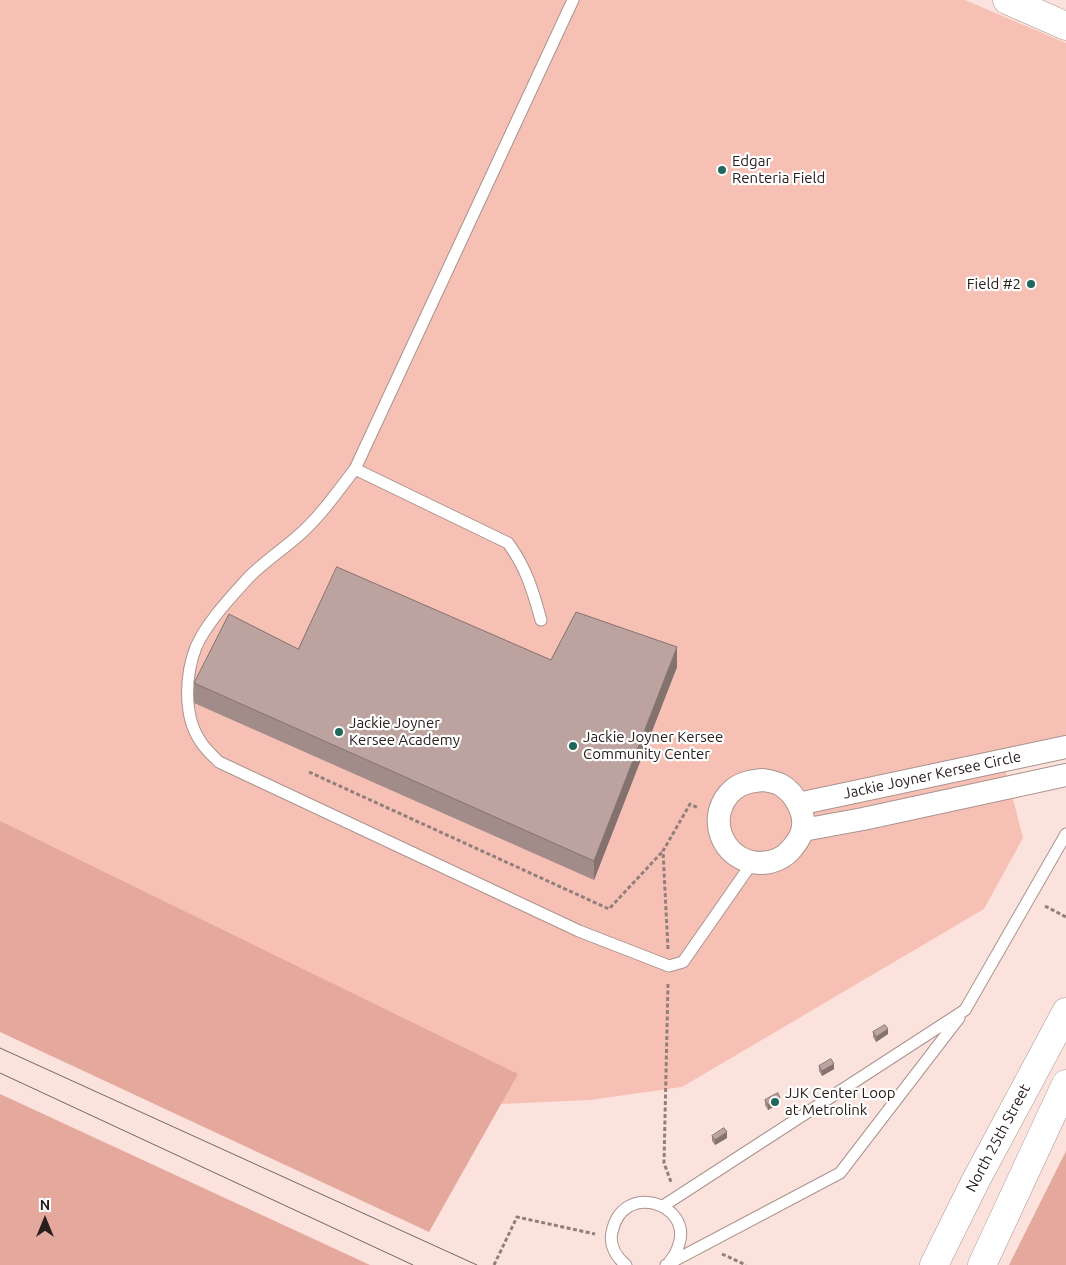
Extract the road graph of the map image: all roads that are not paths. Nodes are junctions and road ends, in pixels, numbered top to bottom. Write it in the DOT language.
graph roads {
  1 [pos="573,0"];
  2 [pos="1007,0"];
  3 [pos="1066,26"];
  4 [pos="355,469"];
  5 [pos="540,620"];
  6 [pos="1066,747"];
  7 [pos="1066,775"];
  8 [pos="798,804"];
  9 [pos="803,830"];
  10 [pos="1066,834"];
  11 [pos="752,863"];
  12 [pos="965,1010"];
  13 [pos="1066,1012"];
  14 [pos="1066,1084"];
  15 [pos="663,1206"];
  16 [pos="626,1265"];
  17 [pos="666,1265"];
  18 [pos="934,1265"];
  19 [pos="982,1265"];
  1 -- 4 [label="lane"];
  2 -- 3 [label="main road"];
  4 -- 5 [label="lane"];
  4 -- 11 [label="lane"];
  6 -- 8 [label="street, Jackie Joyner Kersee Circle"];
  7 -- 9 [label="street, Jackie Joyner Kersee Circle"];
  8 -- 9 [label="street"];
  8 -- 11 [label="street"];
  9 -- 11 [label="street"];
  10 -- 12 [label="lane"];
  12 -- 15 [label="lane"];
  12 -- 17 [label="lane"];
  13 -- 18 [label="main road, North 25th Street"];
  14 -- 19 [label="main road"];
  15 -- 16 [label="lane"];
  15 -- 17 [label="lane"];
}
